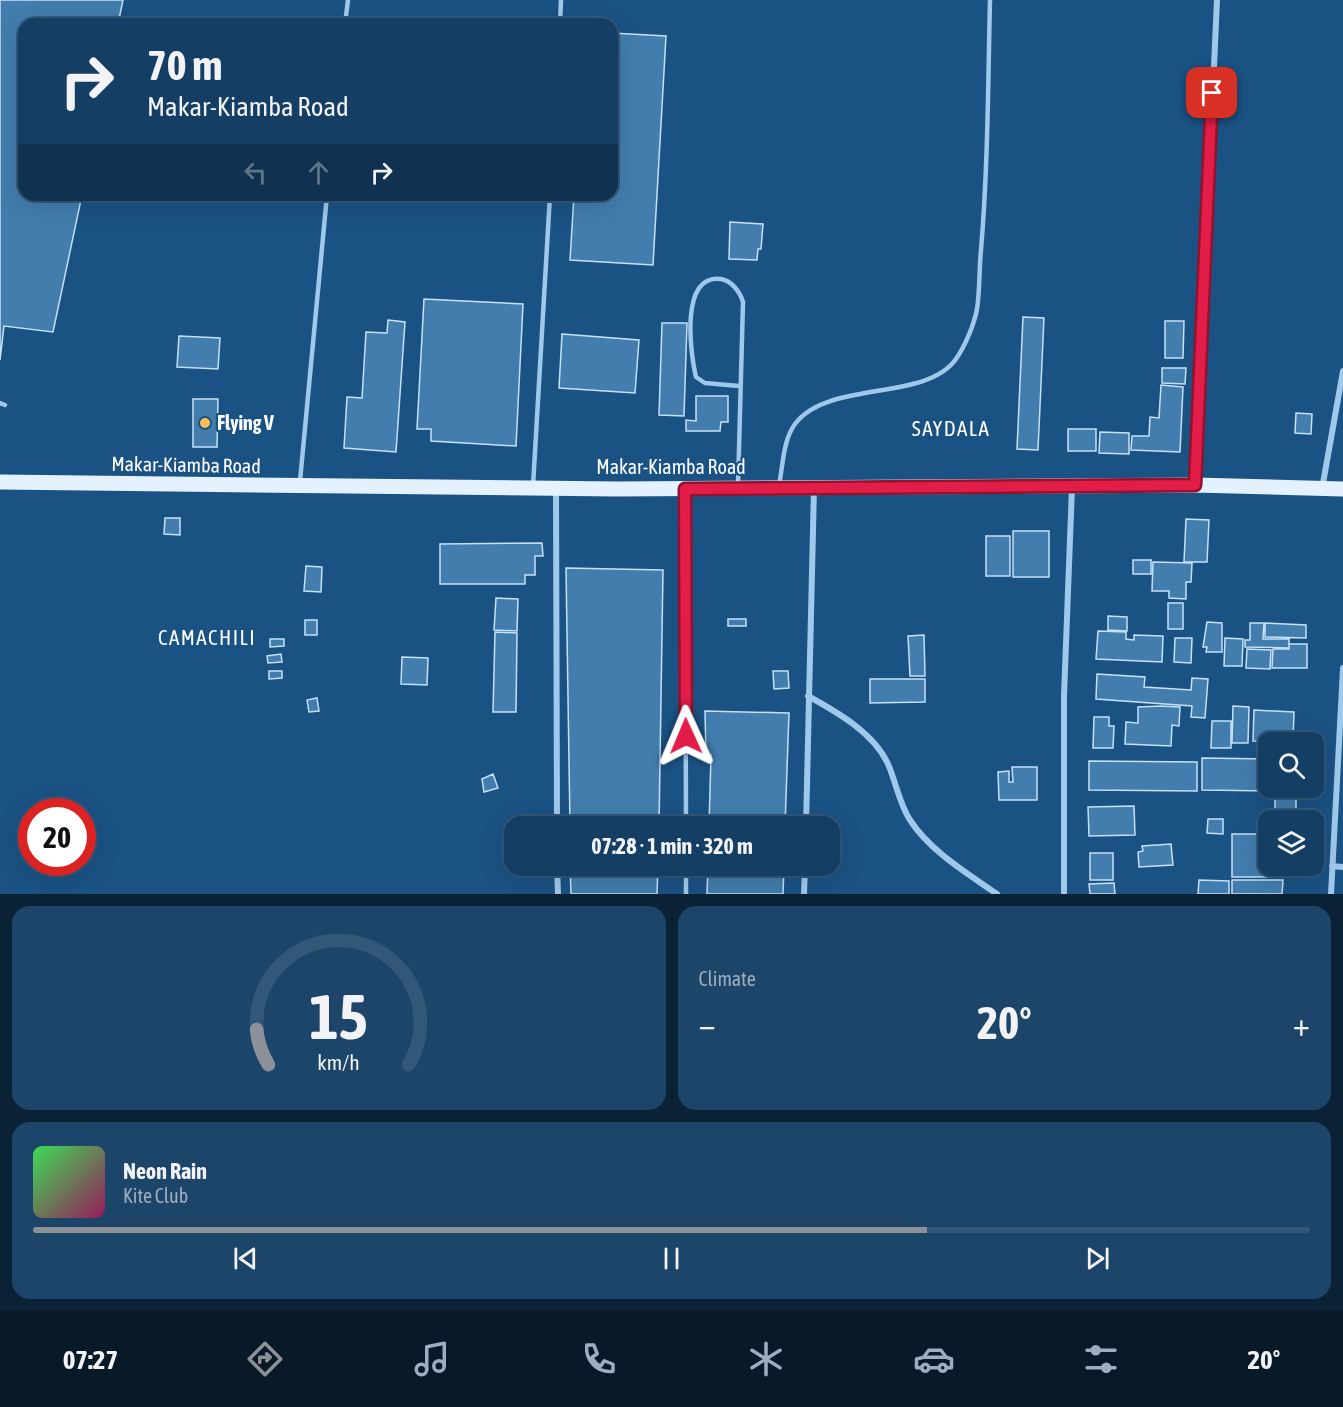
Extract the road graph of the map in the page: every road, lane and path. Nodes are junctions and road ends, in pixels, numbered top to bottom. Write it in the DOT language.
graph roads {
  1 [pos="348,0"];
  2 [pos="561,0"];
  3 [pos="990,0"];
  4 [pos="1217,0"];
  5 [pos="346,18"];
  6 [pos="560,18"];
  7 [pos="326,201"];
  8 [pos="550,201"];
  9 [pos="1343,371"];
  10 [pos="739,386"];
  11 [pos="0,482"];
  12 [pos="1195,485"];
  13 [pos="1072,486"];
  14 [pos="299,487"];
  15 [pos="533,488"];
  16 [pos="556,488"];
  17 [pos="738,488"];
  18 [pos="778,488"];
  19 [pos="814,488"];
  20 [pos="685,489"];
  21 [pos="1322,489"];
  22 [pos="1343,489"];
  23 [pos="1343,668"];
  24 [pos="808,696"];
  25 [pos="557,816"];
  26 [pos="686,816"];
  27 [pos="806,816"];
  28 [pos="1332,866"];
  29 [pos="1343,867"];
  30 [pos="557,876"];
  31 [pos="686,876"];
  32 [pos="805,876"];
  33 [pos="558,894"];
  34 [pos="686,894"];
  35 [pos="804,894"];
  36 [pos="997,894"];
  37 [pos="1064,894"];
  38 [pos="1331,894"];
  1 -- 5 [label="lane"];
  2 -- 6 [label="lane"];
  3 -- 18 [label="lane"];
  4 -- 12 [label="street"];
  7 -- 14 [label="lane"];
  8 -- 15 [label="lane"];
  9 -- 21 [label="street"];
  10 -- 10 [label="lane"];
  10 -- 17 [label="lane"];
  11 -- 14 [label="main road, Makar-Kiamba Road"];
  12 -- 13 [label="main road, Makar-Kiamba Road"];
  12 -- 21 [label="main road, Makar-Kiamba Road"];
  13 -- 19 [label="main road, Makar-Kiamba Road"];
  13 -- 37 [label="street"];
  14 -- 15 [label="main road, Makar-Kiamba Road"];
  15 -- 16 [label="main road, Makar-Kiamba Road"];
  16 -- 20 [label="main road, Makar-Kiamba Road"];
  16 -- 25 [label="street"];
  17 -- 18 [label="main road, Makar-Kiamba Road"];
  17 -- 20 [label="main road, Makar-Kiamba Road"];
  18 -- 19 [label="main road, Makar-Kiamba Road"];
  19 -- 24 [label="street"];
  20 -- 26 [label="lane"];
  21 -- 22 [label="main road, Makar-Kiamba Road"];
  23 -- 28 [label="street"];
  24 -- 27 [label="street"];
  24 -- 36 [label="street"];
  28 -- 29 [label="street"];
  28 -- 38 [label="street"];
  30 -- 33 [label="street"];
  31 -- 34 [label="lane"];
  32 -- 35 [label="street"];
}
